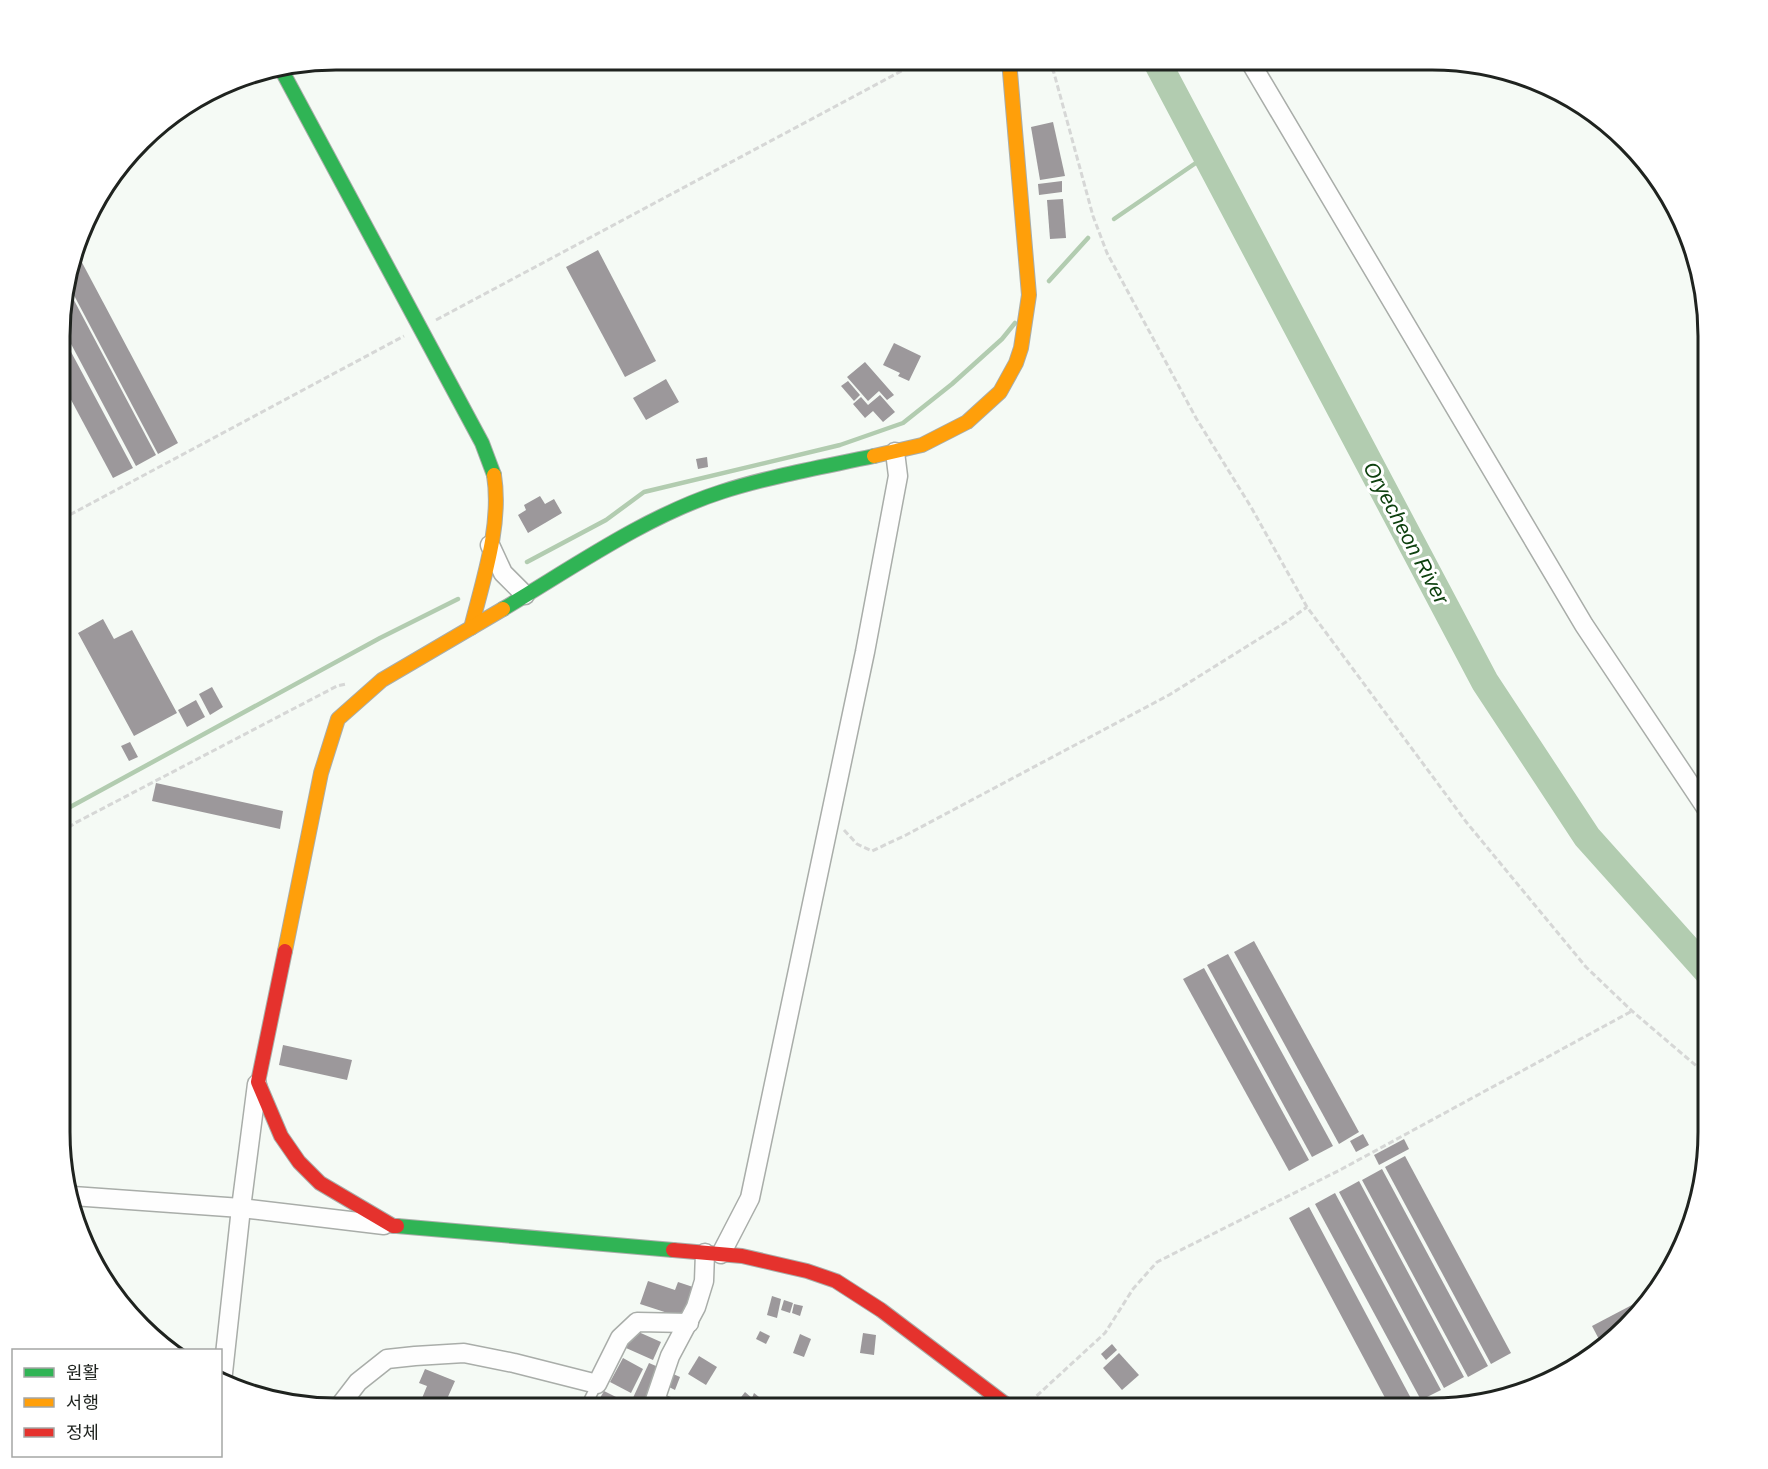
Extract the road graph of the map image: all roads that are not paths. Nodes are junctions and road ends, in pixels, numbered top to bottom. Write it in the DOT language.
graph roads {
  1 [pos="1010,70"];
  2 [pos="1255,70"];
  3 [pos="285,76"];
  4 [pos="895,452"];
  5 [pos="489,545"];
  6 [pos="525,595"];
  7 [pos="471,628"];
  8 [pos="1698,796"];
  9 [pos="258,1082"];
  10 [pos="79,1196"];
  11 [pos="241,1208"];
  12 [pos="393,1226"];
  13 [pos="713,1253"];
  14 [pos="689,1323"];
  15 [pos="223,1373"];
  16 [pos="597,1384"];
  17 [pos="346,1398"];
  18 [pos="590,1398"];
  19 [pos="655,1398"];
  20 [pos="997,1398"];
  1 -- 4 [label="street"];
  2 -- 8 [label="street"];
  3 -- 5 [label="street"];
  4 -- 6 [label="street"];
  4 -- 13 [label="street"];
  5 -- 6 [label="street"];
  5 -- 7 [label="street"];
  6 -- 7 [label="street"];
  7 -- 9 [label="street"];
  9 -- 11 [label="street"];
  9 -- 12 [label="street"];
  10 -- 11 [label="street"];
  11 -- 12 [label="street"];
  11 -- 15 [label="street"];
  12 -- 13 [label="street"];
  13 -- 14 [label="street"];
  13 -- 20 [label="street"];
  14 -- 16 [label="street"];
  14 -- 19 [label="street"];
  16 -- 17 [label="street"];
  16 -- 18 [label="lane"];
}
